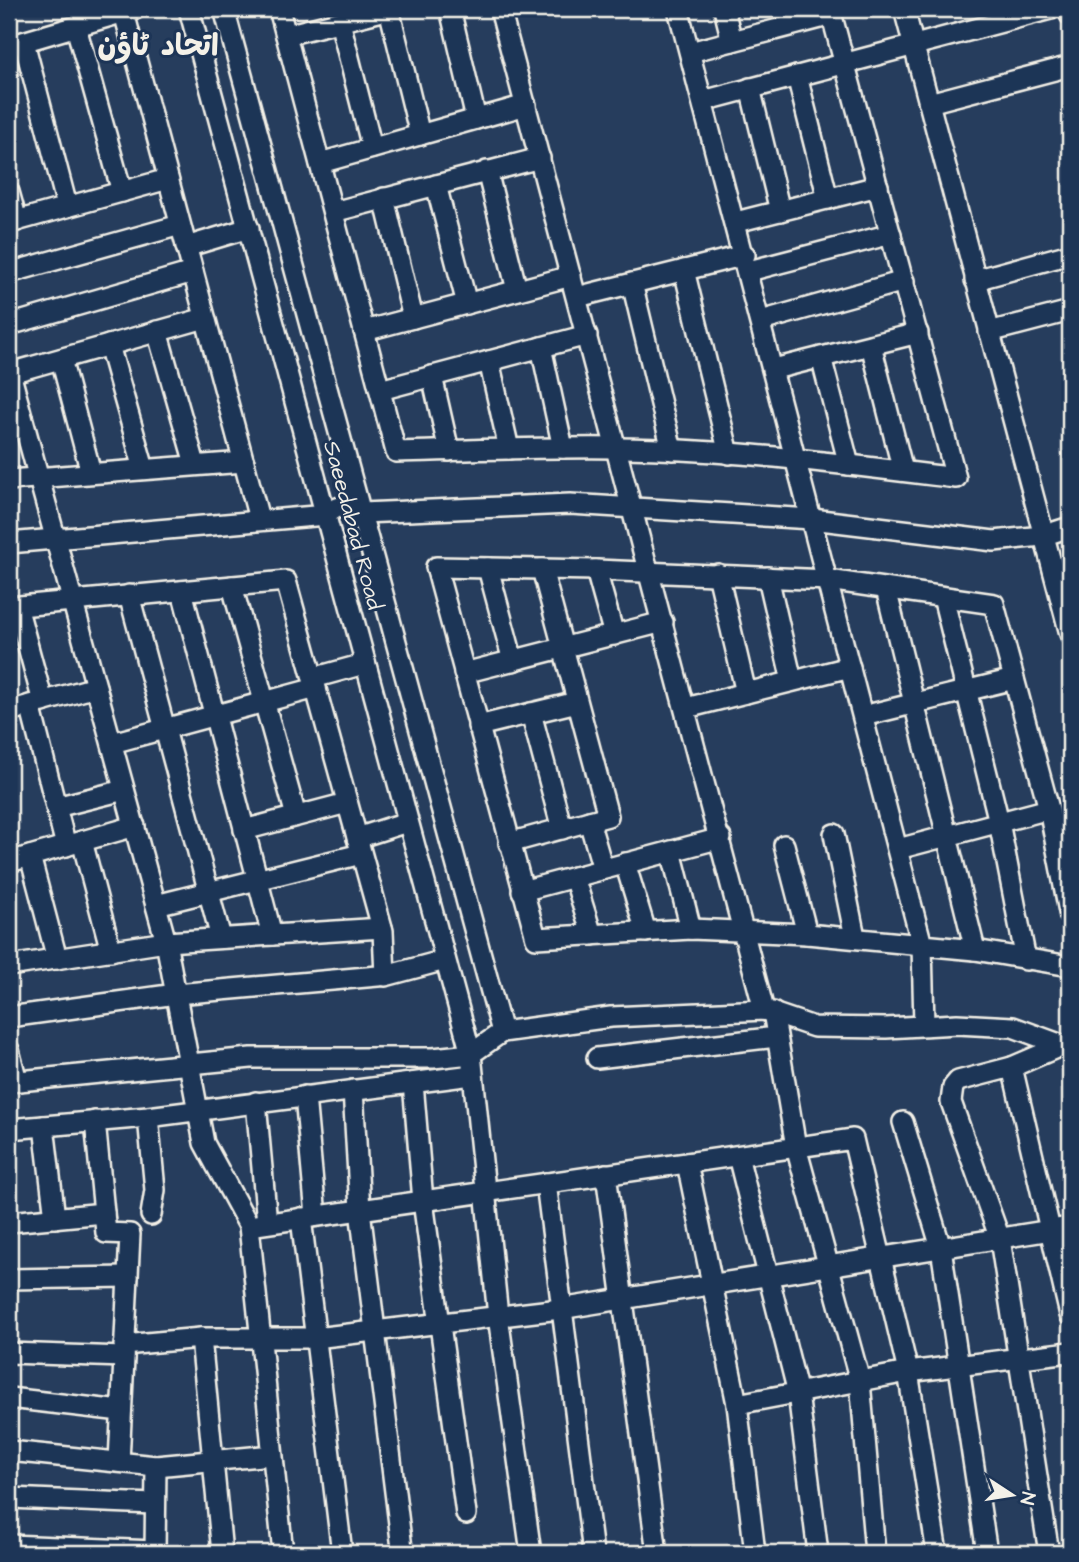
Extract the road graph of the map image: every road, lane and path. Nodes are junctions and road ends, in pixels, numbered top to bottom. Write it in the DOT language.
graph roads {
  1 [pos="189,9"];
  2 [pos="224,9"];
  3 [pos="279,9"];
  4 [pos="390,9"];
  5 [pos="450,9"];
  6 [pos="500,9"];
  7 [pos="678,9"];
  8 [pos="724,9"];
  9 [pos="904,9"];
  10 [pos="1051,9"];
  11 [pos="1069,9"];
  12 [pos="127,10"];
  13 [pos="831,12"];
  14 [pos="1070,15"];
  15 [pos="780,18"];
  16 [pos="340,22"];
  17 [pos="76,27"];
  18 [pos="286,36"];
  19 [pos="732,41"];
  20 [pos="16,44"];
  21 [pos="914,45"];
  22 [pos="690,52"];
  23 [pos="845,63"];
  24 [pos="1070,66"];
  25 [pos="797,76"];
  26 [pos="750,88"];
  27 [pos="703,101"];
  28 [pos="929,103"];
  29 [pos="526,105"];
  30 [pos="476,119"];
  31 [pos="420,135"];
  32 [pos="372,148"];
  33 [pos="540,158"];
  34 [pos="320,163"];
  35 [pos="487,171"];
  36 [pos="168,179"];
  37 [pos="436,185"];
  38 [pos="878,186"];
  39 [pos="9,192"];
  40 [pos="122,192"];
  41 [pos="384,198"];
  42 [pos="828,199"];
  43 [pos="66,206"];
  44 [pos="780,211"];
  45 [pos="332,212"];
  46 [pos="13,222"];
  47 [pos="736,222"];
  48 [pos="180,225"];
  49 [pos="249,228"];
  50 [pos="891,234"];
  51 [pos="186,247"];
  52 [pos="1070,254"];
  53 [pos="747,263"];
  54 [pos="684,270"];
  55 [pos="193,272"];
  56 [pos="9,273"];
  57 [pos="571,276"];
  58 [pos="975,280"];
  59 [pos="904,281"];
  60 [pos="632,283"];
  61 [pos="517,290"];
  62 [pos="577,297"];
  63 [pos="467,303"];
  64 [pos="1070,311"];
  65 [pos="205,318"];
  66 [pos="413,318"];
  67 [pos="761,321"];
  68 [pos="9,324"];
  69 [pos="157,331"];
  70 [pos="364,331"];
  71 [pos="989,332"];
  72 [pos="918,333"];
  73 [pos="587,335"];
  74 [pos="109,345"];
  75 [pos="871,345"];
  76 [pos="541,347"];
  77 [pos="821,357"];
  78 [pos="61,359"];
  79 [pos="489,361"];
  80 [pos="774,369"];
  81 [pos="9,371"];
  82 [pos="432,376"];
  83 [pos="380,390"];
  84 [pos="563,448"];
  85 [pos="617,448"];
  86 [pos="509,449"];
  87 [pos="672,450"];
  88 [pos="449,451"];
  89 [pos="729,454"];
  90 [pos="796,458"];
  91 [pos="244,461"];
  92 [pos="195,464"];
  93 [pos="849,465"];
  94 [pos="144,468"];
  95 [pos="903,471"];
  96 [pos="91,473"];
  97 [pos="39,477"];
  98 [pos="9,480"];
  99 [pos="633,508"];
  100 [pos="362,513"];
  101 [pos="326,515"];
  102 [pos="259,519"];
  103 [pos="812,519"];
  104 [pos="1070,527"];
  105 [pos="1042,536"];
  106 [pos="56,539"];
  107 [pos="9,543"];
  108 [pos="488,568"];
  109 [pos="542,569"];
  110 [pos="596,570"];
  111 [pos="650,572"];
  112 [pos="718,574"];
  113 [pos="768,577"];
  114 [pos="828,580"];
  115 [pos="232,586"];
  116 [pos="886,589"];
  117 [pos="182,591"];
  118 [pos="129,596"];
  119 [pos="943,597"];
  120 [pos="71,601"];
  121 [pos="13,606"];
  122 [pos="663,622"];
  123 [pos="1070,634"];
  124 [pos="614,635"];
  125 [pos="562,648"];
  126 [pos="513,661"];
  127 [pos="364,664"];
  128 [pos="850,667"];
  129 [pos="464,673"];
  130 [pos="1014,678"];
  131 [pos="792,681"];
  132 [pos="314,683"];
  133 [pos="96,687"];
  134 [pos="966,690"];
  135 [pos="746,693"];
  136 [pos="264,702"];
  137 [pos="577,702"];
  138 [pos="915,703"];
  139 [pos="36,704"];
  140 [pos="686,708"];
  141 [pos="9,711"];
  142 [pos="531,713"];
  143 [pos="214,715"];
  144 [pos="863,716"];
  145 [pos="478,726"];
  146 [pos="165,729"];
  147 [pos="112,743"];
  148 [pos="124,790"];
  149 [pos="347,803"];
  150 [pos="56,807"];
  151 [pos="1049,809"];
  152 [pos="296,816"];
  153 [pos="589,821"];
  154 [pos="407,822"];
  155 [pos="999,822"];
  156 [pos="135,827"];
  157 [pos="562,829"];
  158 [pos="244,830"];
  159 [pos="834,834"];
  160 [pos="948,835"];
  161 [pos="721,838"];
  162 [pos="509,843"];
  163 [pos="74,844"];
  164 [pos="784,845"];
  165 [pos="359,846"];
  166 [pos="898,849"];
  167 [pos="671,851"];
  168 [pos="30,856"];
  169 [pos="9,862"];
  170 [pos="625,863"];
  171 [pos="603,869"];
  172 [pos="575,877"];
  173 [pos="258,880"];
  174 [pos="522,891"];
  175 [pos="209,892"];
  176 [pos="156,905"];
  177 [pos="1070,917"];
  178 [pos="382,928"];
  179 [pos="691,929"];
  180 [pos="745,931"];
  181 [pos="646,932"];
  182 [pos="807,934"];
  183 [pos="272,935"];
  184 [pos="592,935"];
  185 [pos="855,937"];
  186 [pos="221,938"];
  187 [pos="166,942"];
  188 [pos="922,945"];
  189 [pos="975,950"];
  190 [pos="111,951"];
  191 [pos="57,959"];
  192 [pos="445,960"];
  193 [pos="1026,960"];
  194 [pos="9,966"];
  195 [pos="1070,966"];
  196 [pos="385,976"];
  197 [pos="176,994"];
  198 [pos="769,1011"];
  199 [pos="9,1017"];
  200 [pos="924,1025"];
  201 [pos="502,1032"];
  202 [pos="776,1037"];
  203 [pos="1068,1048"];
  204 [pos="9,1050"];
  205 [pos="471,1054"];
  206 [pos="597,1058"];
  207 [pos="189,1063"];
  208 [pos="1012,1067"];
  209 [pos="472,1075"];
  210 [pos="13,1081"];
  211 [pos="413,1083"];
  212 [pos="353,1090"];
  213 [pos="305,1096"];
  214 [pos="257,1102"];
  215 [pos="197,1110"];
  216 [pos="148,1117"];
  217 [pos="95,1121"];
  218 [pos="903,1122"];
  219 [pos="44,1126"];
  220 [pos="9,1129"];
  221 [pos="796,1147"];
  222 [pos="737,1156"];
  223 [pos="687,1163"];
  224 [pos="606,1174"];
  225 [pos="546,1183"];
  226 [pos="485,1192"];
  227 [pos="423,1201"];
  228 [pos="360,1210"];
  229 [pos="104,1213"];
  230 [pos="151,1215"];
  231 [pos="308,1217"];
  232 [pos="55,1218"];
  233 [pos="9,1222"];
  234 [pos="258,1224"];
  235 [pos="1061,1229"];
  236 [pos="1000,1239"];
  237 [pos="941,1248"];
  238 [pos="882,1258"];
  239 [pos="828,1266"];
  240 [pos="768,1276"];
  241 [pos="128,1277"];
  242 [pos="9,1279"];
  243 [pos="712,1285"];
  244 [pos="623,1299"];
  245 [pos="562,1309"];
  246 [pos="1070,1315"];
  247 [pos="499,1316"];
  248 [pos="440,1323"];
  249 [pos="375,1331"];
  250 [pos="201,1338"];
  251 [pos="261,1338"];
  252 [pos="316,1338"];
  253 [pos="124,1351"];
  254 [pos="1070,1352"];
  255 [pos="9,1353"];
  256 [pos="1018,1359"];
  257 [pos="961,1366"];
  258 [pos="908,1373"];
  259 [pos="860,1381"];
  260 [pos="798,1393"];
  261 [pos="9,1398"];
  262 [pos="737,1404"];
  263 [pos="121,1412"];
  264 [pos="9,1451"];
  265 [pos="272,1455"];
  266 [pos="213,1461"];
  267 [pos="119,1462"];
  268 [pos="156,1466"];
  269 [pos="9,1498"];
  270 [pos="155,1504"];
  271 [pos="466,1514"];
  272 [pos="9,1545"];
  273 [pos="401,1548"];
  274 [pos="155,1552"];
  275 [pos="222,1553"];
  276 [pos="282,1553"];
  277 [pos="342,1553"];
  278 [pos="531,1553"];
  279 [pos="593,1553"];
  280 [pos="657,1553"];
  281 [pos="755,1553"];
  282 [pos="818,1553"];
  283 [pos="875,1553"];
  284 [pos="937,1553"];
  285 [pos="987,1553"];
  286 [pos="1049,1553"];
  1 -- 49 [label="street, Saeedabad Road"];
  2 -- 100 [label="street, Saeedabad Road"];
  3 -- 18 [label="street"];
  4 -- 16 [label="street"];
  4 -- 31 [label="street"];
  5 -- 30 [label="street"];
  6 -- 29 [label="street"];
  7 -- 22 [label="street"];
  8 -- 19 [label="street"];
  9 -- 21 [label="street"];
  10 -- 21 [label="street"];
  11 -- 14 [label="street"];
  12 -- 17 [label="street"];
  12 -- 36 [label="street"];
  13 -- 15 [label="street"];
  13 -- 23 [label="street"];
  15 -- 19 [label="street"];
  16 -- 18 [label="street"];
  16 -- 32 [label="street"];
  17 -- 20 [label="street"];
  17 -- 40 [label="street"];
  18 -- 34 [label="street"];
  19 -- 22 [label="street"];
  20 -- 43 [label="street"];
  21 -- 23 [label="street"];
  21 -- 28 [label="street"];
  22 -- 27 [label="street"];
  23 -- 25 [label="street"];
  23 -- 38 [label="street"];
  24 -- 28 [label="street"];
  25 -- 26 [label="street"];
  25 -- 42 [label="street"];
  26 -- 27 [label="street"];
  26 -- 44 [label="street"];
  27 -- 47 [label="street"];
  28 -- 58 [label="street"];
  29 -- 30 [label="street"];
  29 -- 33 [label="street"];
  30 -- 31 [label="street"];
  31 -- 32 [label="street"];
  32 -- 34 [label="street"];
  33 -- 35 [label="street"];
  33 -- 57 [label="street"];
  34 -- 45 [label="street"];
  35 -- 37 [label="street"];
  35 -- 61 [label="street"];
  36 -- 40 [label="street"];
  36 -- 48 [label="street"];
  37 -- 41 [label="street"];
  37 -- 63 [label="street"];
  38 -- 42 [label="street"];
  38 -- 50 [label="street"];
  39 -- 46 [label="street"];
  40 -- 43 [label="street"];
  41 -- 45 [label="street"];
  41 -- 66 [label="street"];
  42 -- 44 [label="street"];
  43 -- 46 [label="street"];
  44 -- 47 [label="street"];
  45 -- 70 [label="street"];
  47 -- 53 [label="street"];
  48 -- 51 [label="street"];
  48 -- 56 [label="street"];
  49 -- 51 [label="street"];
  49 -- 101 [label="street, Saeedabad Road"];
  50 -- 53 [label="street"];
  50 -- 59 [label="street"];
  51 -- 55 [label="street"];
  52 -- 58 [label="street"];
  53 -- 54 [label="street"];
  53 -- 67 [label="street"];
  54 -- 60 [label="street"];
  54 -- 89 [label="street"];
  55 -- 65 [label="street"];
  55 -- 68 [label="street"];
  57 -- 61 [label="street"];
  57 -- 62 [label="street"];
  58 -- 71 [label="street"];
  59 -- 67 [label="street"];
  59 -- 72 [label="street"];
  60 -- 62 [label="street"];
  60 -- 87 [label="street"];
  61 -- 63 [label="street"];
  62 -- 73 [label="street"];
  63 -- 66 [label="street"];
  64 -- 71 [label="street"];
  65 -- 69 [label="street"];
  65 -- 91 [label="street"];
  66 -- 70 [label="street"];
  67 -- 80 [label="street"];
  69 -- 74 [label="street"];
  69 -- 92 [label="street"];
  70 -- 83 [label="street"];
  71 -- 105 [label="street"];
  72 -- 75 [label="street"];
  72 -- 95 [label="street"];
  73 -- 76 [label="street"];
  73 -- 85 [label="street"];
  74 -- 78 [label="street"];
  74 -- 94 [label="street"];
  75 -- 77 [label="street"];
  75 -- 95 [label="street"];
  76 -- 79 [label="street"];
  76 -- 84 [label="street"];
  77 -- 80 [label="street"];
  77 -- 93 [label="street"];
  78 -- 81 [label="street"];
  78 -- 96 [label="street"];
  79 -- 82 [label="street"];
  79 -- 86 [label="street"];
  80 -- 90 [label="street"];
  81 -- 97 [label="street"];
  82 -- 83 [label="street"];
  82 -- 88 [label="street"];
  83 -- 88 [label="street"];
  84 -- 85 [label="street"];
  84 -- 86 [label="street"];
  85 -- 87 [label="street"];
  85 -- 99 [label="street"];
  86 -- 88 [label="street"];
  87 -- 89 [label="street"];
  89 -- 90 [label="street"];
  90 -- 93 [label="street"];
  90 -- 103 [label="street"];
  91 -- 92 [label="street"];
  91 -- 102 [label="street"];
  92 -- 94 [label="street"];
  93 -- 95 [label="street"];
  94 -- 96 [label="street"];
  96 -- 97 [label="street"];
  97 -- 98 [label="street"];
  97 -- 106 [label="street"];
  99 -- 100 [label="street"];
  99 -- 103 [label="street"];
  99 -- 111 [label="street"];
  100 -- 101 [label="street"];
  100 -- 201 [label="street, Saeedabad Road"];
  101 -- 102 [label="street"];
  101 -- 127 [label="street, Saeedabad Road"];
  102 -- 106 [label="street"];
  103 -- 105 [label="street"];
  103 -- 114 [label="street"];
  104 -- 105 [label="street"];
  105 -- 123 [label="street"];
  106 -- 107 [label="street"];
  106 -- 120 [label="street"];
  108 -- 109 [label="street"];
  108 -- 126 [label="street"];
  108 -- 129 [label="street"];
  109 -- 110 [label="street"];
  109 -- 125 [label="street"];
  110 -- 111 [label="street"];
  110 -- 124 [label="street"];
  111 -- 112 [label="street"];
  111 -- 122 [label="street"];
  112 -- 113 [label="street"];
  112 -- 135 [label="street"];
  113 -- 114 [label="street"];
  113 -- 131 [label="street"];
  114 -- 116 [label="street"];
  114 -- 128 [label="street"];
  115 -- 117 [label="street"];
  115 -- 132 [label="street"];
  115 -- 136 [label="street"];
  116 -- 119 [label="street"];
  116 -- 138 [label="street"];
  117 -- 118 [label="street"];
  117 -- 143 [label="street"];
  118 -- 120 [label="street"];
  118 -- 146 [label="street"];
  119 -- 130 [label="street"];
  119 -- 134 [label="street"];
  120 -- 121 [label="street"];
  120 -- 133 [label="street"];
  121 -- 139 [label="street"];
  122 -- 124 [label="street"];
  122 -- 140 [label="street"];
  124 -- 125 [label="street"];
  125 -- 126 [label="street"];
  125 -- 137 [label="street"];
  126 -- 129 [label="street"];
  127 -- 132 [label="street"];
  127 -- 154 [label="street, Saeedabad Road"];
  128 -- 131 [label="street"];
  128 -- 144 [label="street"];
  129 -- 145 [label="street"];
  130 -- 134 [label="street"];
  130 -- 151 [label="street"];
  131 -- 135 [label="street"];
  132 -- 136 [label="street"];
  132 -- 149 [label="street"];
  133 -- 139 [label="street"];
  133 -- 147 [label="street"];
  134 -- 138 [label="street"];
  134 -- 155 [label="street"];
  135 -- 140 [label="street"];
  136 -- 143 [label="street"];
  136 -- 152 [label="street"];
  137 -- 142 [label="street"];
  137 -- 153 [label="street"];
  138 -- 144 [label="street"];
  138 -- 160 [label="street"];
  139 -- 141 [label="street"];
  139 -- 150 [label="street"];
  140 -- 161 [label="street"];
  142 -- 145 [label="street"];
  142 -- 157 [label="street"];
  143 -- 146 [label="street"];
  143 -- 158 [label="street"];
  144 -- 166 [label="street"];
  145 -- 162 [label="street"];
  146 -- 147 [label="street"];
  146 -- 175 [label="street"];
  147 -- 148 [label="street"];
  148 -- 150 [label="street"];
  148 -- 156 [label="street"];
  149 -- 152 [label="street"];
  149 -- 165 [label="street"];
  150 -- 163 [label="street"];
  151 -- 155 [label="street"];
  151 -- 177 [label="street"];
  152 -- 158 [label="street"];
  153 -- 157 [label="street"];
  153 -- 171 [label="street"];
  154 -- 165 [label="street"];
  154 -- 192 [label="street, Saeedabad Road"];
  155 -- 160 [label="street"];
  155 -- 193 [label="street"];
  156 -- 163 [label="street"];
  156 -- 176 [label="street"];
  157 -- 162 [label="street"];
  158 -- 173 [label="street"];
  159 -- 185 [label="street"];
  160 -- 166 [label="street"];
  160 -- 189 [label="street"];
  161 -- 167 [label="street"];
  161 -- 180 [label="street"];
  162 -- 174 [label="street"];
  163 -- 168 [label="street"];
  163 -- 190 [label="street"];
  164 -- 182 [label="street"];
  165 -- 173 [label="street"];
  165 -- 178 [label="street"];
  166 -- 188 [label="street"];
  167 -- 170 [label="street"];
  167 -- 179 [label="street"];
  168 -- 169 [label="street"];
  168 -- 191 [label="street"];
  170 -- 171 [label="street"];
  170 -- 181 [label="street"];
  171 -- 172 [label="street"];
  172 -- 174 [label="street"];
  172 -- 184 [label="street"];
  173 -- 175 [label="street"];
  173 -- 183 [label="street"];
  174 -- 184 [label="street"];
  175 -- 176 [label="street"];
  175 -- 186 [label="street"];
  176 -- 187 [label="street"];
  178 -- 183 [label="street"];
  178 -- 196 [label="street"];
  179 -- 180 [label="street"];
  179 -- 181 [label="street"];
  180 -- 182 [label="street"];
  180 -- 198 [label="street"];
  181 -- 184 [label="street"];
  182 -- 185 [label="street"];
  183 -- 186 [label="street"];
  185 -- 188 [label="street"];
  186 -- 187 [label="street"];
  187 -- 190 [label="street"];
  187 -- 197 [label="street"];
  188 -- 189 [label="street"];
  188 -- 200 [label="street"];
  189 -- 193 [label="street"];
  190 -- 191 [label="street"];
  191 -- 194 [label="street"];
  192 -- 196 [label="street"];
  192 -- 205 [label="street, Saeedabad Road"];
  193 -- 195 [label="street"];
  196 -- 197 [label="street"];
  197 -- 199 [label="street"];
  197 -- 207 [label="street"];
  198 -- 200 [label="street"];
  198 -- 201 [label="street"];
  198 -- 202 [label="street"];
  200 -- 203 [label="street"];
  201 -- 205 [label="street"];
  202 -- 206 [label="street"];
  202 -- 221 [label="street"];
  203 -- 208 [label="street"];
  204 -- 210 [label="street"];
  205 -- 207 [label="street"];
  205 -- 209 [label="street, Saeedabad Road"];
  207 -- 210 [label="street"];
  207 -- 215 [label="street"];
  208 -- 235 [label="street"];
  208 -- 236 [label="street"];
  209 -- 211 [label="street"];
  209 -- 226 [label="street, Saeedabad Road"];
  211 -- 212 [label="street"];
  211 -- 227 [label="street"];
  212 -- 213 [label="street"];
  212 -- 228 [label="street"];
  213 -- 214 [label="street"];
  213 -- 231 [label="street"];
  214 -- 215 [label="street"];
  214 -- 234 [label="street"];
  215 -- 216 [label="street"];
  215 -- 234 [label="street"];
  216 -- 217 [label="street"];
  216 -- 230 [label="street"];
  217 -- 219 [label="street"];
  217 -- 229 [label="street"];
  218 -- 237 [label="street"];
  219 -- 220 [label="street"];
  219 -- 232 [label="street"];
  221 -- 222 [label="street"];
  221 -- 238 [label="street"];
  221 -- 239 [label="street"];
  222 -- 223 [label="street"];
  222 -- 240 [label="street"];
  223 -- 224 [label="street"];
  223 -- 243 [label="street"];
  224 -- 225 [label="street"];
  224 -- 244 [label="street"];
  225 -- 226 [label="street"];
  225 -- 245 [label="street"];
  226 -- 227 [label="street"];
  226 -- 247 [label="street, Saeedabad Road"];
  227 -- 228 [label="street"];
  227 -- 248 [label="street"];
  228 -- 231 [label="street"];
  228 -- 249 [label="street"];
  229 -- 232 [label="street"];
  229 -- 241 [label="street"];
  231 -- 234 [label="street"];
  231 -- 252 [label="street"];
  232 -- 233 [label="street"];
  234 -- 251 [label="street"];
  235 -- 236 [label="street"];
  235 -- 246 [label="street"];
  236 -- 237 [label="street"];
  236 -- 256 [label="street"];
  237 -- 238 [label="street"];
  237 -- 257 [label="street"];
  238 -- 239 [label="street"];
  238 -- 258 [label="street"];
  239 -- 240 [label="street"];
  239 -- 259 [label="street"];
  240 -- 243 [label="street"];
  240 -- 260 [label="street"];
  241 -- 242 [label="street"];
  241 -- 253 [label="street"];
  243 -- 244 [label="street"];
  243 -- 262 [label="street"];
  244 -- 245 [label="street"];
  244 -- 280 [label="street"];
  245 -- 247 [label="street"];
  245 -- 279 [label="street"];
  247 -- 248 [label="street"];
  247 -- 278 [label="street, Saeedabad Road"];
  248 -- 249 [label="street"];
  248 -- 271 [label="street"];
  249 -- 252 [label="street"];
  249 -- 273 [label="street"];
  250 -- 251 [label="street"];
  250 -- 253 [label="street"];
  250 -- 266 [label="street"];
  251 -- 252 [label="street"];
  251 -- 265 [label="street"];
  252 -- 277 [label="street"];
  253 -- 255 [label="street"];
  253 -- 263 [label="street"];
  254 -- 256 [label="street"];
  256 -- 257 [label="street"];
  256 -- 286 [label="street"];
  257 -- 258 [label="street"];
  257 -- 285 [label="street"];
  258 -- 259 [label="street"];
  258 -- 284 [label="street"];
  259 -- 260 [label="street"];
  259 -- 283 [label="street"];
  260 -- 262 [label="street"];
  260 -- 282 [label="street"];
  261 -- 263 [label="street"];
  262 -- 281 [label="street"];
  263 -- 267 [label="street"];
  264 -- 267 [label="street"];
  265 -- 266 [label="street"];
  265 -- 276 [label="street"];
  266 -- 268 [label="street"];
  266 -- 275 [label="street"];
  267 -- 268 [label="street"];
  268 -- 270 [label="street"];
  269 -- 270 [label="street"];
  270 -- 274 [label="street"];
  272 -- 274 [label="street"];
}
